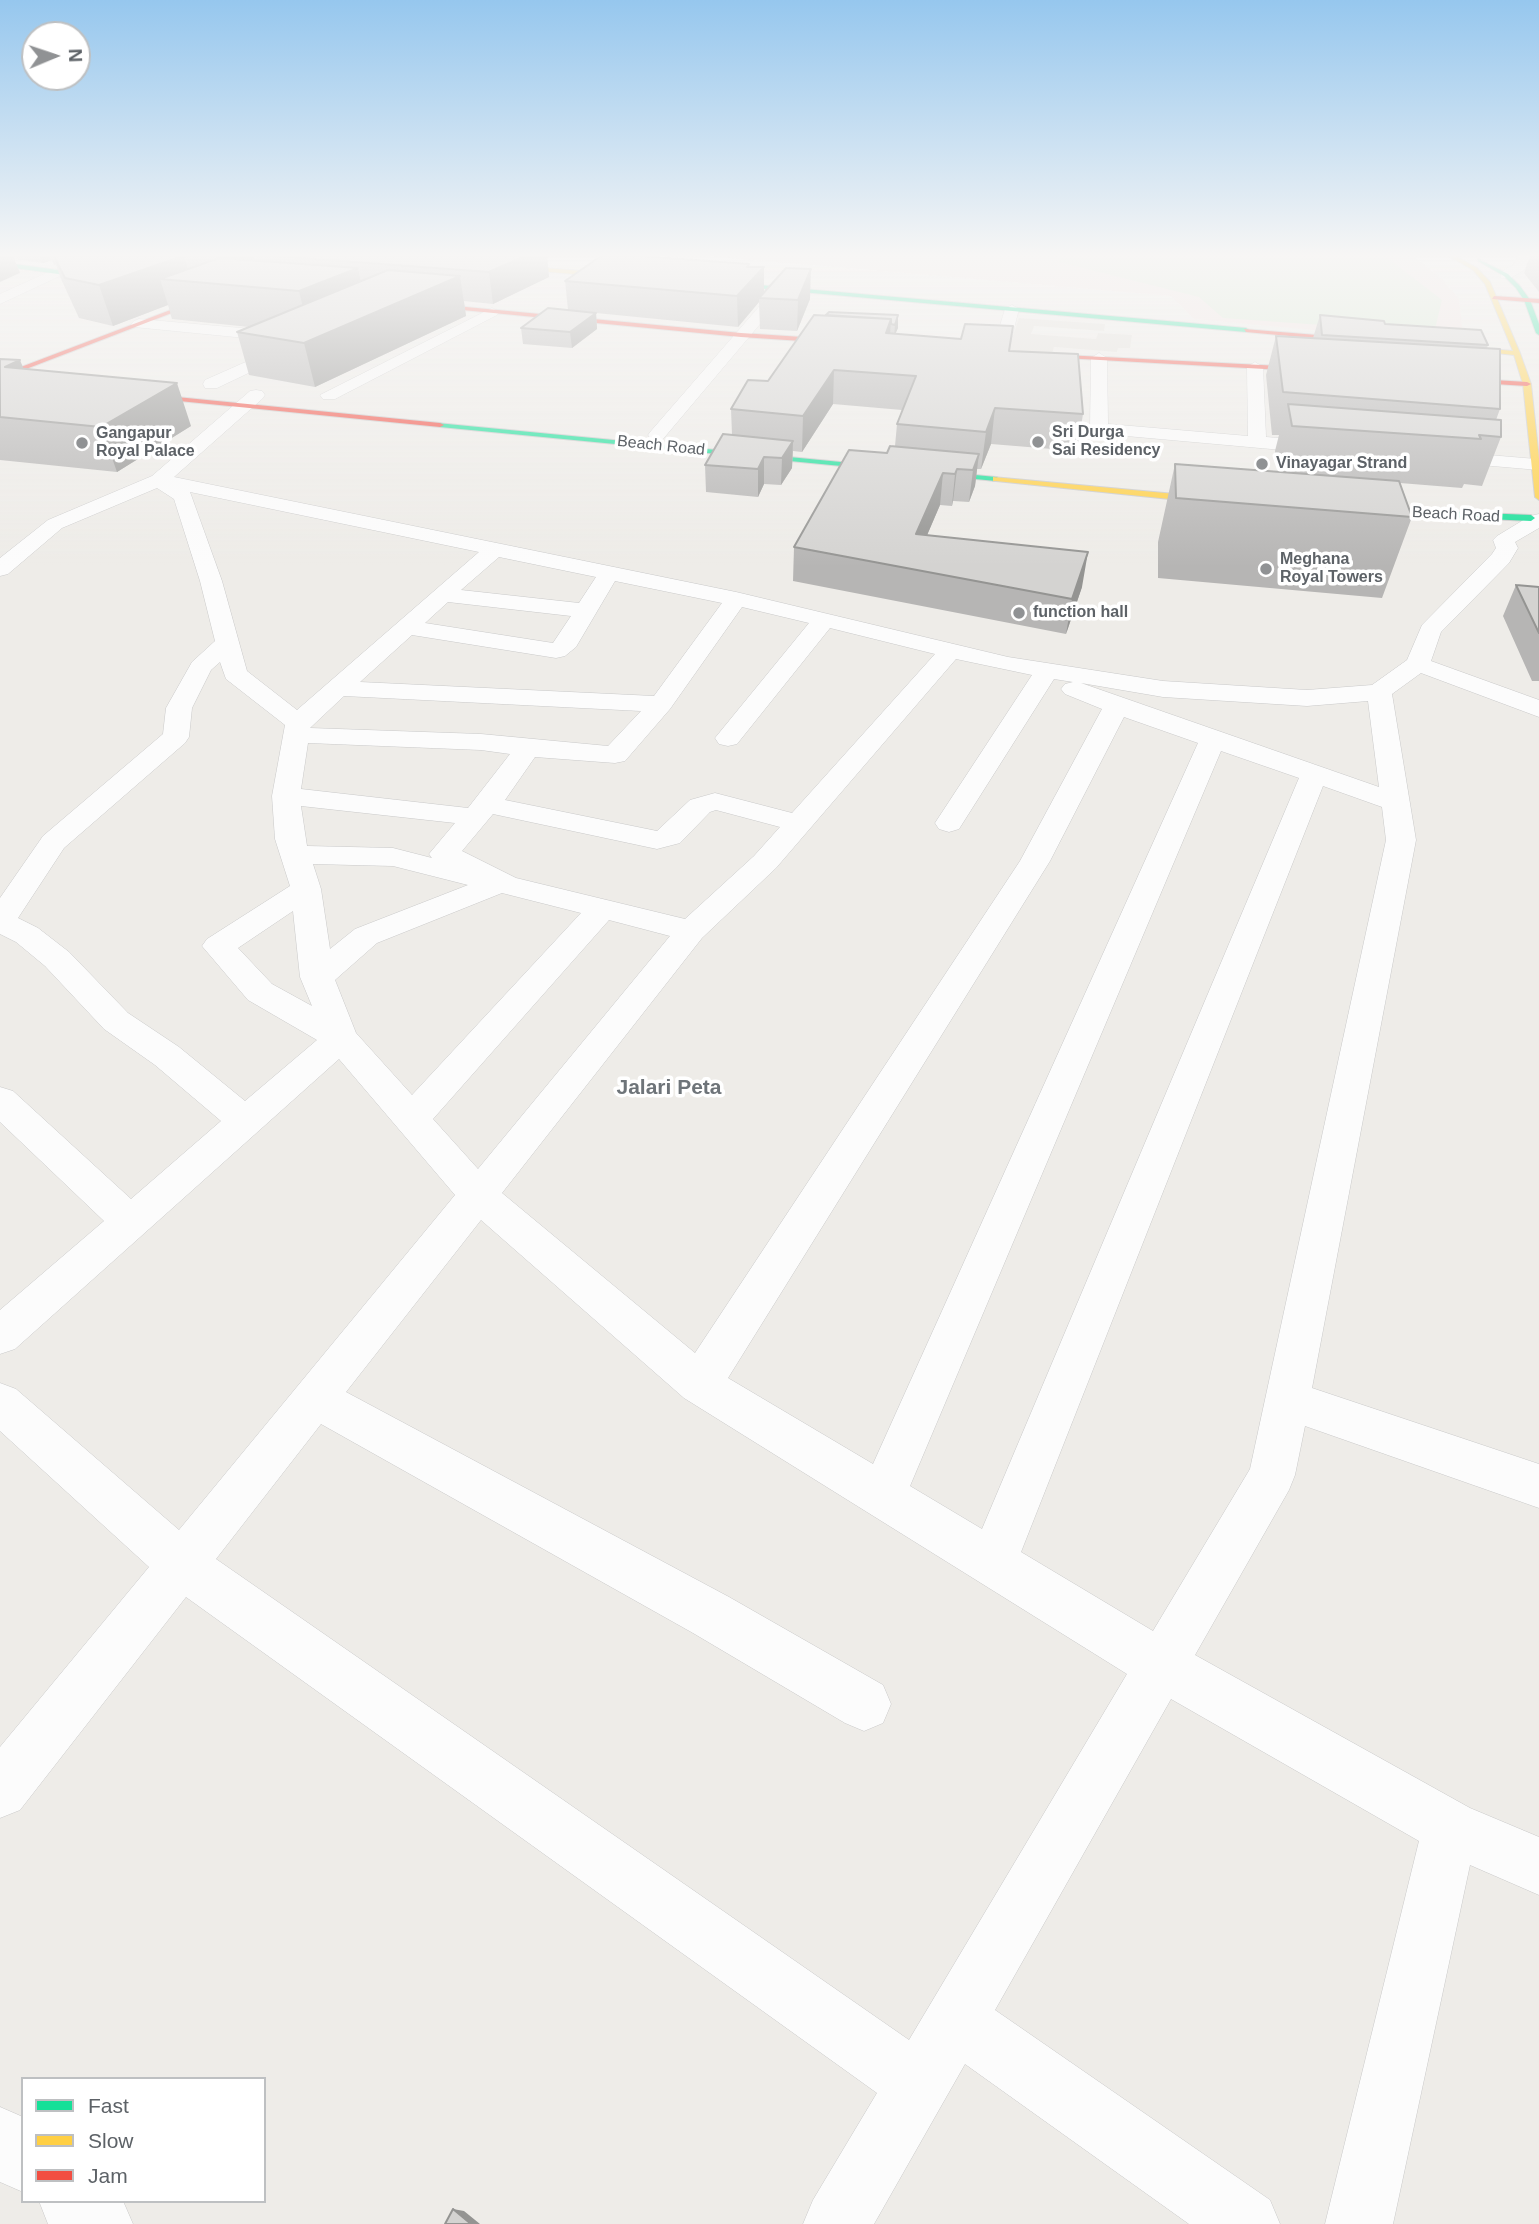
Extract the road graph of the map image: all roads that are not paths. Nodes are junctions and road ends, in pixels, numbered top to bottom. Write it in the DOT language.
graph roads {
  1 [pos="60,360"];
  2 [pos="264,360"];
  3 [pos="398,360"];
  4 [pos="720,360"];
  5 [pos="1098,360"];
  6 [pos="1129,360"];
  7 [pos="1262,360"];
  8 [pos="1299,360"];
  9 [pos="1519,360"];
  10 [pos="1255,367"];
  11 [pos="0,369"];
  12 [pos="1332,371"];
  13 [pos="58,374"];
  14 [pos="22,377"];
  15 [pos="1430,378"];
  16 [pos="0,379"];
  17 [pos="124,381"];
  18 [pos="211,384"];
  19 [pos="1527,384"];
  20 [pos="108,392"];
  21 [pos="329,395"];
  22 [pos="249,400"];
  23 [pos="657,435"];
  24 [pos="1257,442"];
  25 [pos="1339,449"];
  26 [pos="1421,456"];
  27 [pos="1536,465"];
  28 [pos="159,480"];
  29 [pos="1537,515"];
  30 [pos="495,549"];
  31 [pos="0,569"];
  32 [pos="610,573"];
  33 [pos="443,595"];
  34 [pos="736,599"];
  35 [pos="586,611"];
  36 [pos="823,622"];
  37 [pos="406,628"];
  38 [pos="228,641"];
  39 [pos="951,650"];
  40 [pos="1008,664"];
  41 [pos="1418,664"];
  42 [pos="1042,677"];
  43 [pos="337,688"];
  44 [pos="1379,692"];
  45 [pos="661,704"];
  46 [pos="1117,706"];
  47 [pos="1539,709"];
  48 [pos="297,729"];
  49 [pos="728,738"];
  50 [pos="1213,738"];
  51 [pos="527,747"];
  52 [pos="1315,774"];
  53 [pos="286,796"];
  54 [pos="1396,802"];
  55 [pos="481,811"];
  56 [pos="950,823"];
  57 [pos="800,824"];
  58 [pos="301,872"];
  59 [pos="503,882"];
  60 [pos="603,908"];
  61 [pos="0,921"];
  62 [pos="691,931"];
  63 [pos="317,977"];
  64 [pos="341,1038"];
  65 [pos="0,1100"];
  66 [pos="412,1119"];
  67 [pos="245,1121"];
  68 [pos="478,1195"];
  69 [pos="130,1222"];
  70 [pos="0,1336"];
  71 [pos="700,1384"];
  72 [pos="315,1398"];
  73 [pos="1287,1400"];
  74 [pos="0,1403"];
  75 [pos="1539,1486"];
  76 [pos="883,1494"];
  77 [pos="993,1560"];
  78 [pos="182,1564"];
  79 [pos="1161,1665"];
  80 [pos="864,1704"];
  81 [pos="0,1790"];
  82 [pos="1450,1828"];
  83 [pos="1539,1866"];
  84 [pos="956,2020"];
  85 [pos="918,2084"];
  86 [pos="0,2140"];
  87 [pos="21,2157"];
  88 [pos="74,2203"];
  89 [pos="99,2224"];
  90 [pos="837,2224"];
  91 [pos="1246,2224"];
  92 [pos="1359,2224"];
  1 -- 14 [label="main road"];
  2 -- 18 [label="street"];
  3 -- 21 [label="street"];
  4 -- 23 [label="street"];
  5 -- 24 [label="street"];
  6 -- 10 [label="main road"];
  7 -- 10 [label="main road"];
  8 -- 12 [label="main road"];
  9 -- 19 [label="main road"];
  10 -- 24 [label="street"];
  11 -- 14 [label="main road"];
  13 -- 14 [label="main road"];
  14 -- 16 [label="main road"];
  15 -- 19 [label="main road"];
  17 -- 22 [label="main road, Beach Road"];
  19 -- 27 [label="main road"];
  20 -- 22 [label="main road, Beach Road"];
  22 -- 23 [label="main road, Beach Road"];
  22 -- 23 [label="main road, Beach Road"];
  22 -- 28 [label="street"];
  24 -- 25 [label="street"];
  26 -- 27 [label="street"];
  27 -- 29 [label="main road"];
  28 -- 30 [label="street"];
  28 -- 31 [label="street"];
  28 -- 38 [label="street"];
  29 -- 29 [label="main road, Beach Road"];
  29 -- 41 [label="street"];
  30 -- 32 [label="street"];
  30 -- 33 [label="street"];
  32 -- 34 [label="street"];
  32 -- 35 [label="street"];
  33 -- 35 [label="street"];
  33 -- 37 [label="street"];
  34 -- 36 [label="street"];
  34 -- 45 [label="street"];
  35 -- 37 [label="street"];
  36 -- 39 [label="street"];
  36 -- 49 [label="street"];
  37 -- 43 [label="street"];
  38 -- 48 [label="street"];
  38 -- 61 [label="street"];
  39 -- 40 [label="street"];
  39 -- 57 [label="street"];
  40 -- 42 [label="street"];
  40 -- 44 [label="street"];
  41 -- 44 [label="street"];
  41 -- 47 [label="street"];
  42 -- 46 [label="street"];
  42 -- 56 [label="street"];
  43 -- 45 [label="street"];
  43 -- 48 [label="street"];
  44 -- 54 [label="street"];
  45 -- 51 [label="street"];
  46 -- 50 [label="street"];
  46 -- 71 [label="street"];
  48 -- 51 [label="street"];
  48 -- 53 [label="street"];
  50 -- 52 [label="street"];
  50 -- 76 [label="street"];
  51 -- 55 [label="street"];
  52 -- 54 [label="street"];
  52 -- 77 [label="street"];
  53 -- 55 [label="street"];
  53 -- 58 [label="street"];
  54 -- 73 [label="street"];
  55 -- 57 [label="street"];
  55 -- 59 [label="street"];
  57 -- 62 [label="street"];
  58 -- 59 [label="street"];
  58 -- 63 [label="street"];
  58 -- 64 [label="street"];
  59 -- 60 [label="street"];
  59 -- 63 [label="street"];
  60 -- 62 [label="street"];
  60 -- 66 [label="street"];
  61 -- 67 [label="street"];
  62 -- 68 [label="street"];
  63 -- 64 [label="street"];
  64 -- 66 [label="street"];
  64 -- 67 [label="street"];
  65 -- 69 [label="street"];
  66 -- 68 [label="street"];
  67 -- 69 [label="street"];
  68 -- 71 [label="street"];
  68 -- 72 [label="street"];
  69 -- 70 [label="street"];
  71 -- 76 [label="street"];
  72 -- 78 [label="street"];
  72 -- 80 [label="street"];
  73 -- 75 [label="street"];
  73 -- 79 [label="street"];
  74 -- 78 [label="street"];
  76 -- 77 [label="street"];
  77 -- 79 [label="street"];
  78 -- 81 [label="street"];
  78 -- 85 [label="street"];
  79 -- 82 [label="street"];
  79 -- 84 [label="street"];
  82 -- 83 [label="street"];
  82 -- 92 [label="street"];
  84 -- 85 [label="street"];
  84 -- 91 [label="street"];
  85 -- 90 [label="street"];
  86 -- 87 [label="street"];
  88 -- 89 [label="street"];
}
